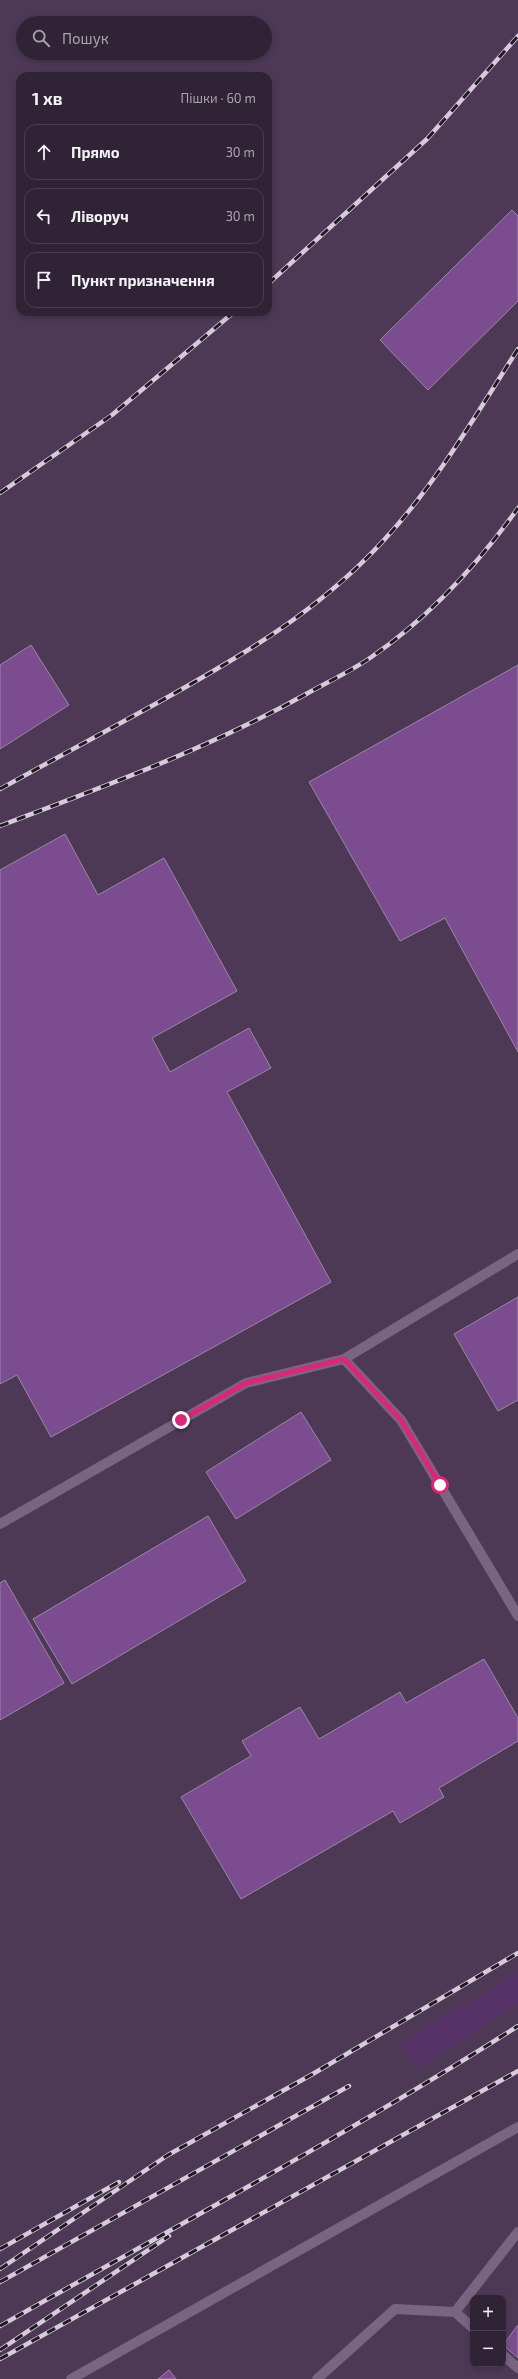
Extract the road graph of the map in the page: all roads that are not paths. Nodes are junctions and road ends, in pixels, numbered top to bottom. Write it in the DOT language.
graph roads {
  1 [pos="518,1254"];
  2 [pos="344,1359"];
  3 [pos="0,1524"];
  4 [pos="518,1616"];
  5 [pos="518,2127"];
  6 [pos="518,2232"];
  7 [pos="455,2312"];
  8 [pos="470,2325"];
  9 [pos="506,2358"];
  10 [pos="518,2368"];
  11 [pos="71,2379"];
  12 [pos="317,2379"];
  1 -- 2 [label="lane"];
  2 -- 3 [label="lane"];
  2 -- 4 [label="lane"];
  5 -- 11 [label="lane"];
  6 -- 7 [label="lane"];
  7 -- 8 [label="lane"];
  7 -- 12 [label="lane"];
  9 -- 10 [label="lane"];
}
